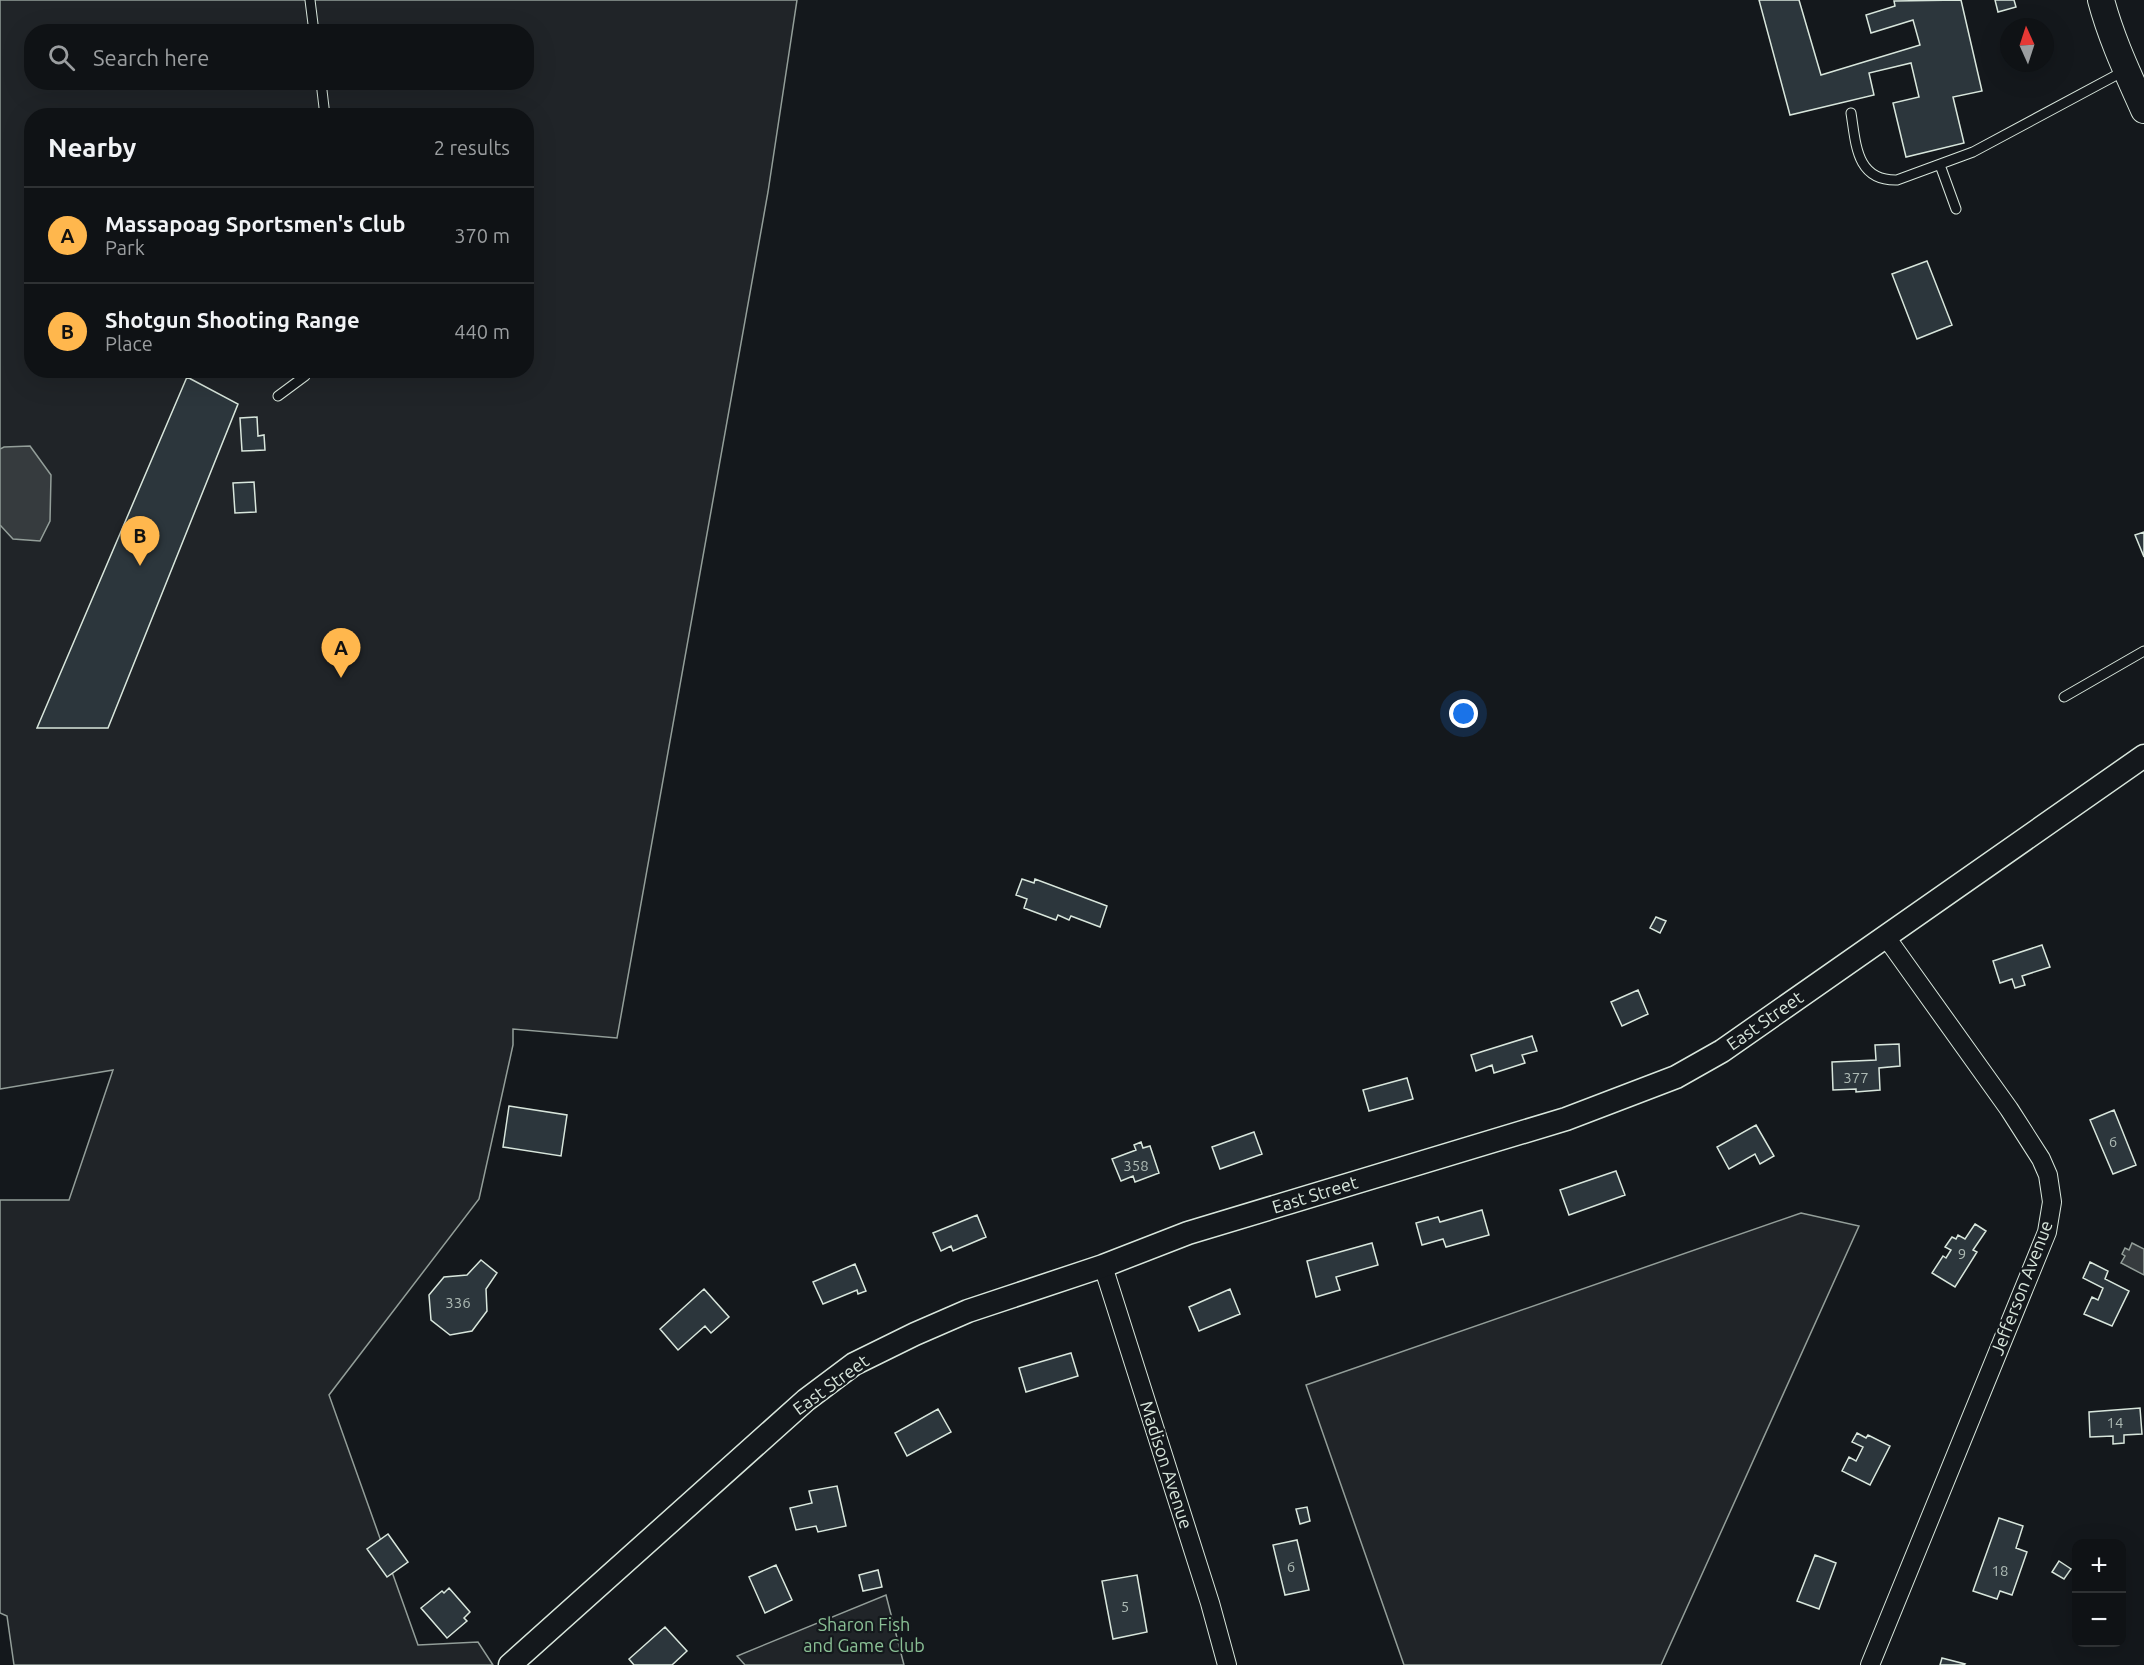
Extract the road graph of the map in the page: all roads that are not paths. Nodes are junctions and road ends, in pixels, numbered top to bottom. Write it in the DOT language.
graph roads {
  1 [pos="310,0"];
  2 [pos="2101,0"];
  3 [pos="313,24"];
  4 [pos="2126,70"];
  5 [pos="322,90"];
  6 [pos="324,108"];
  7 [pos="2144,110"];
  8 [pos="1851,112"];
  9 [pos="1940,165"];
  10 [pos="1956,209"];
  11 [pos="302,378"];
  12 [pos="278,396"];
  13 [pos="2144,651"];
  14 [pos="2064,698"];
  15 [pos="2144,756"];
  16 [pos="1886,937"];
  17 [pos="1103,1266"];
  18 [pos="510,1665"];
  19 [pos="1227,1665"];
  20 [pos="1870,1665"];
  1 -- 3 [label="lane"];
  2 -- 4 [label="main road"];
  4 -- 7 [label="main road"];
  4 -- 9 [label="lane"];
  5 -- 6 [label="lane"];
  8 -- 9 [label="lane"];
  9 -- 10 [label="lane"];
  11 -- 12 [label="lane"];
  13 -- 14 [label="lane"];
  15 -- 16 [label="street, East Street"];
  16 -- 17 [label="street, East Street"];
  16 -- 20 [label="street, Jefferson Avenue"];
  17 -- 18 [label="street, East Street"];
  17 -- 19 [label="street, Madison Avenue"];
}
